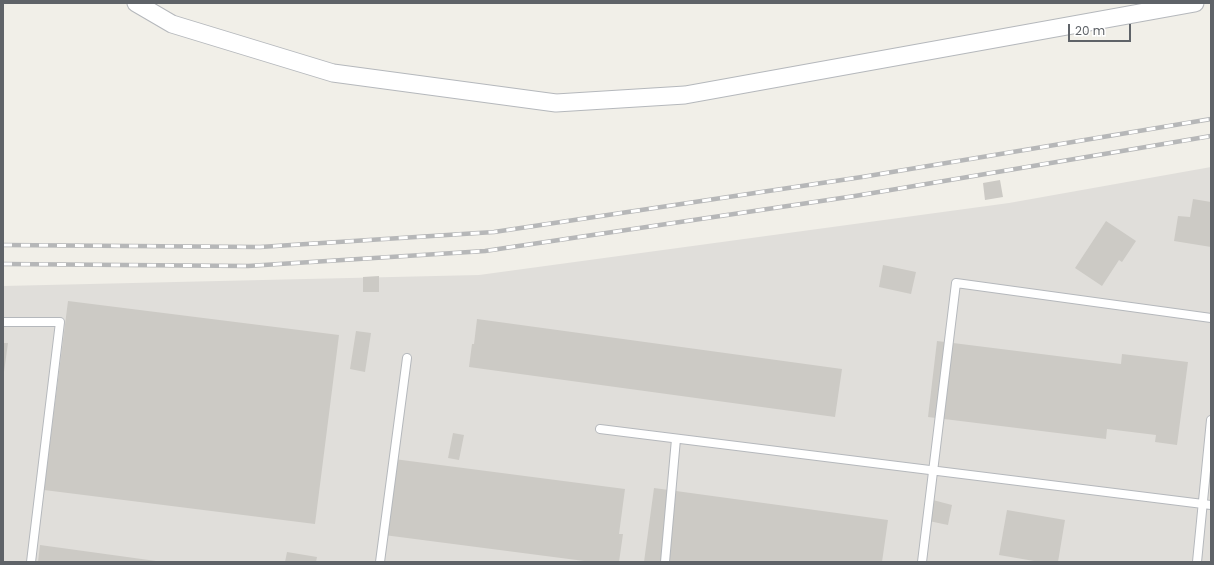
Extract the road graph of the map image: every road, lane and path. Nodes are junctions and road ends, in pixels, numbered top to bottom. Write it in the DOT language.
graph roads {
  1 [pos="136,3"];
  2 [pos="1195,3"];
  3 [pos="1211,318"];
  4 [pos="3,322"];
  5 [pos="407,358"];
  6 [pos="1211,420"];
  7 [pos="600,429"];
  8 [pos="676,439"];
  9 [pos="933,471"];
  10 [pos="1207,505"];
  11 [pos="31,562"];
  12 [pos="380,562"];
  13 [pos="665,562"];
  14 [pos="922,562"];
  15 [pos="1197,562"];
  1 -- 2 [label="street"];
  3 -- 9 [label="lane"];
  4 -- 11 [label="lane"];
  5 -- 12 [label="lane"];
  6 -- 10 [label="lane"];
  7 -- 8 [label="lane"];
  8 -- 9 [label="lane"];
  8 -- 13 [label="lane"];
  9 -- 10 [label="lane"];
  9 -- 14 [label="lane"];
  10 -- 15 [label="lane"];
}
